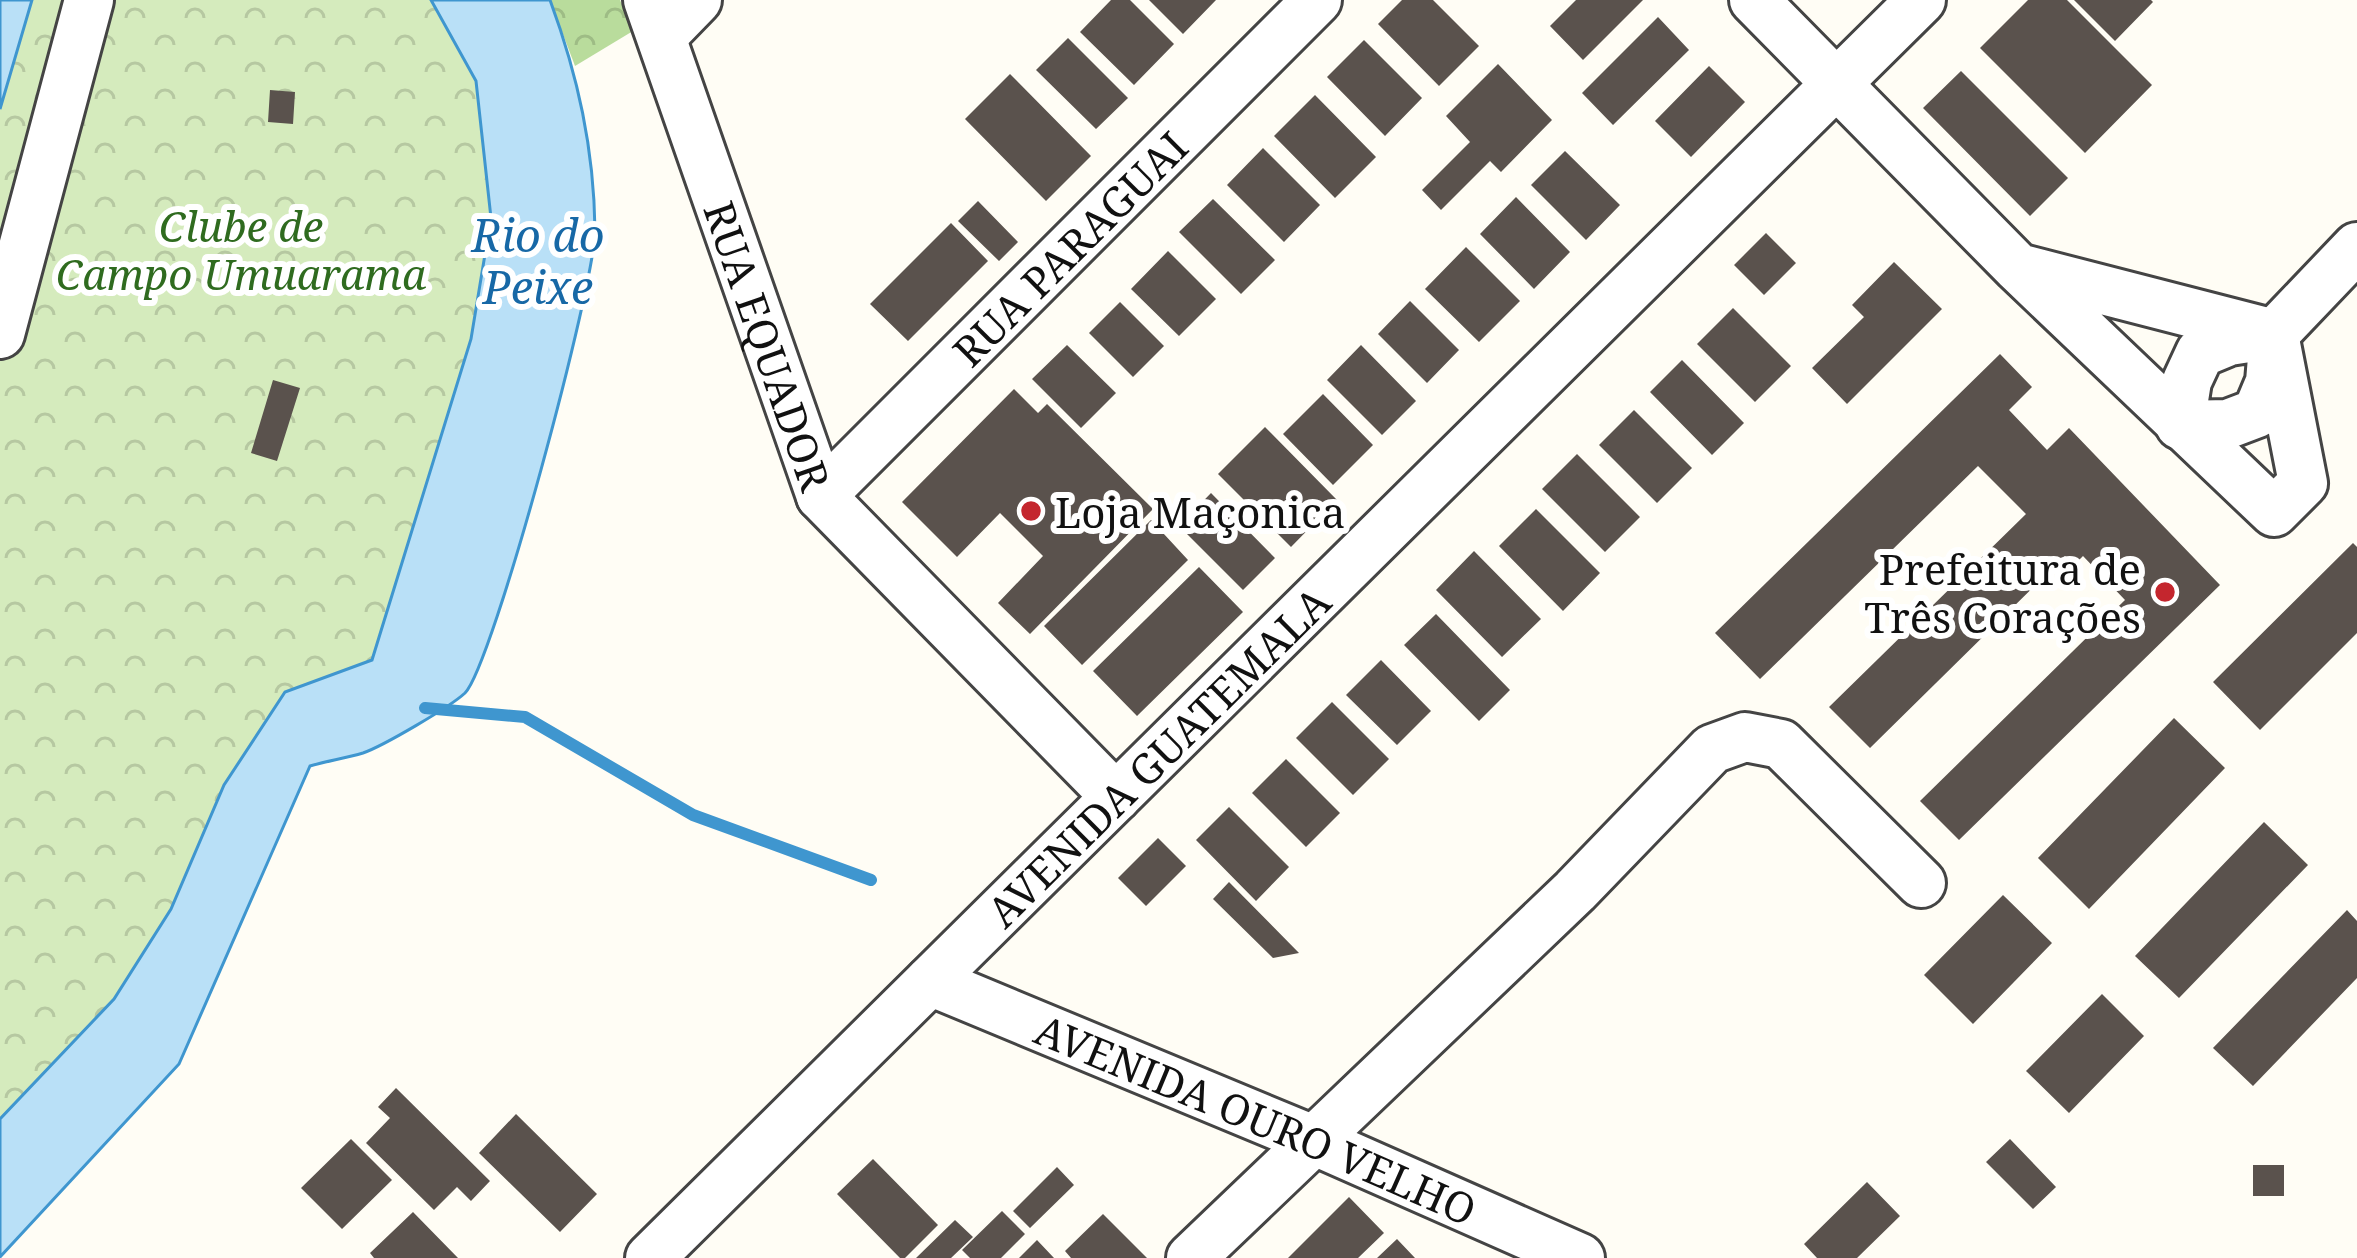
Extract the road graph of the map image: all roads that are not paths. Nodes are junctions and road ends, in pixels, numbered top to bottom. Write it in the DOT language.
graph roads {
  1 [pos="89,0"];
  2 [pos="697,0"];
  3 [pos="1317,0"];
  4 [pos="1754,0"];
  5 [pos="1922,0"];
  6 [pos="656,17"];
  7 [pos="1837,84"];
  8 [pos="2357,247"];
  9 [pos="2018,268"];
  10 [pos="0,334"];
  11 [pos="2274,334"];
  12 [pos="2180,424"];
  13 [pos="821,496"];
  14 [pos="1116,797"];
  15 [pos="1921,883"];
  16 [pos="930,981"];
  17 [pos="1313,1140"];
  18 [pos="650,1258"];
  19 [pos="1191,1258"];
  20 [pos="1580,1258"];
  1 -- 10 [label="street"];
  2 -- 6 [label="street"];
  3 -- 13 [label="street, RUA PARAGUAI"];
  4 -- 7 [label="street"];
  5 -- 7 [label="street, AVENIDA GUATEMALA"];
  6 -- 13 [label="street, RUA EQUADOR"];
  7 -- 9 [label="street"];
  7 -- 14 [label="street, AVENIDA GUATEMALA"];
  8 -- 11 [label="street"];
  9 -- 11 [label="street"];
  9 -- 12 [label="street"];
  11 -- 12 [label="street"];
  11 -- 12 [label="street"];
  11 -- 12 [label="street"];
  13 -- 14 [label="street, RUA EQUADOR"];
  14 -- 16 [label="street, AVENIDA GUATEMALA"];
  15 -- 17 [label="street"];
  16 -- 17 [label="street, AVENIDA OURO VELHO"];
  16 -- 18 [label="street, AVENIDA GUATEMALA"];
  17 -- 19 [label="street"];
  17 -- 20 [label="street, AVENIDA OURO VELHO"];
}
